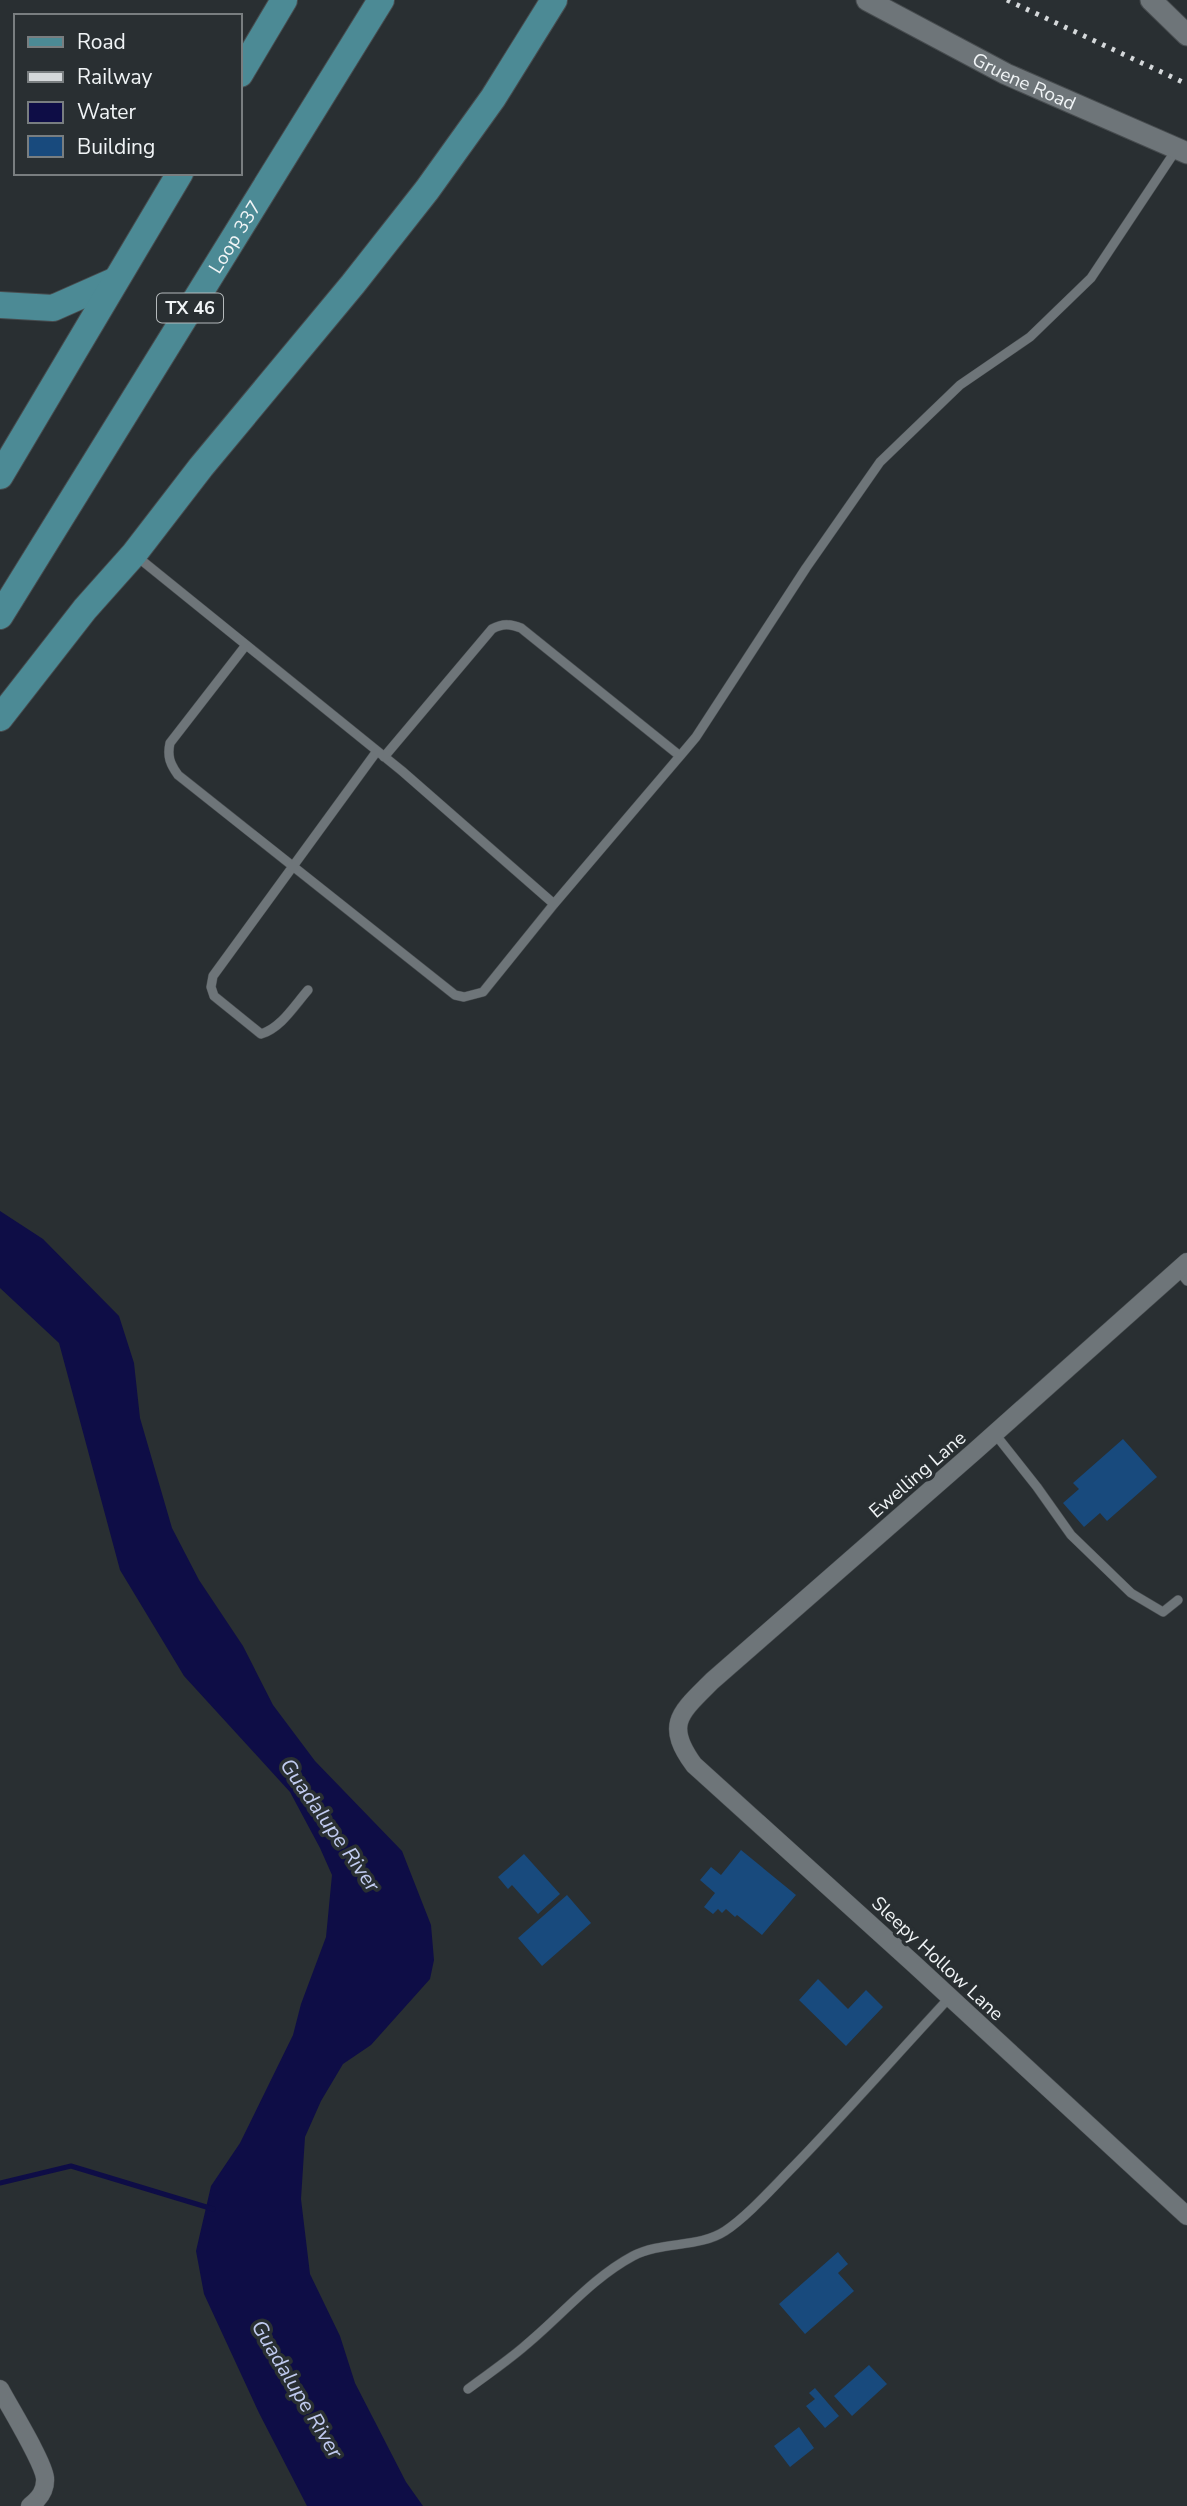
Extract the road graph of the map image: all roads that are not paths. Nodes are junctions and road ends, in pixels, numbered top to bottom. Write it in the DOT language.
graph roads {
  1 [pos="284,0"];
  2 [pos="381,0"];
  3 [pos="554,0"];
  4 [pos="867,0"];
  5 [pos="1151,0"];
  6 [pos="1187,35"];
  7 [pos="242,71"];
  8 [pos="1182,151"];
  9 [pos="179,175"];
  10 [pos="114,281"];
  11 [pos="0,305"];
  12 [pos="0,476"];
  13 [pos="134,554"];
  14 [pos="0,616"];
  15 [pos="246,645"];
  16 [pos="0,718"];
  17 [pos="381,754"];
  18 [pos="680,756"];
  19 [pos="294,865"];
  20 [pos="554,904"];
  21 [pos="308,990"];
  22 [pos="1184,1271"];
  23 [pos="995,1434"];
  24 [pos="1178,1600"];
  25 [pos="678,1721"];
  26 [pos="950,1997"];
  27 [pos="1187,2216"];
  28 [pos="0,2389"];
  29 [pos="468,2389"];
  30 [pos="30,2506"];
  1 -- 7 [label="main road"];
  2 -- 14 [label="main road, Loop 337 / TX 46"];
  3 -- 13 [label="main road"];
  4 -- 8 [label="street, Gruene Road"];
  5 -- 6 [label="street"];
  8 -- 18 [label="lane"];
  9 -- 10 [label="main road"];
  10 -- 11 [label="main road"];
  10 -- 12 [label="main road"];
  13 -- 15 [label="lane"];
  13 -- 16 [label="main road"];
  15 -- 17 [label="lane"];
  15 -- 19 [label="lane"];
  17 -- 18 [label="lane"];
  17 -- 19 [label="lane"];
  17 -- 20 [label="lane"];
  18 -- 20 [label="lane"];
  19 -- 20 [label="lane"];
  19 -- 21 [label="lane"];
  22 -- 23 [label="street, Ewelling Lane"];
  23 -- 24 [label="lane"];
  23 -- 25 [label="street, Ewelling Lane"];
  25 -- 26 [label="street, Sleepy Hollow Lane"];
  26 -- 27 [label="street, Sleepy Hollow Lane"];
  26 -- 29 [label="lane"];
  28 -- 30 [label="street"];
}
